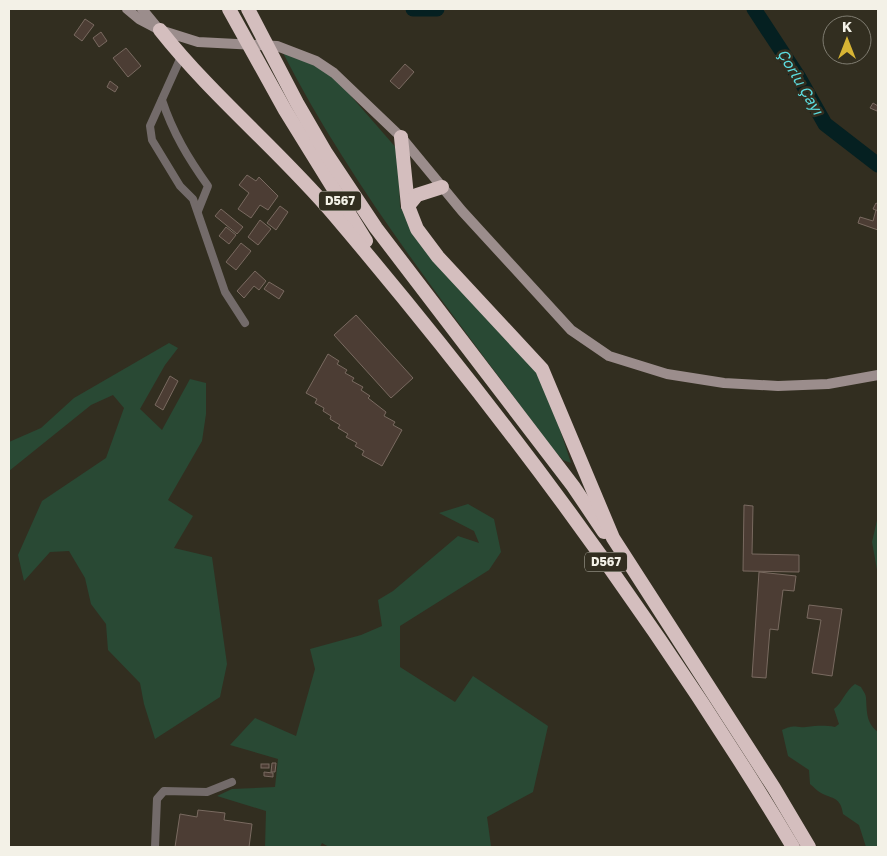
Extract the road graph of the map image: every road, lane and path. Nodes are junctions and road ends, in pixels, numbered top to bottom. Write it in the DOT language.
graph roads {
  1 [pos="127,9"];
  2 [pos="142,9"];
  3 [pos="230,9"];
  4 [pos="248,9"];
  5 [pos="160,30"];
  6 [pos="181,57"];
  7 [pos="162,100"];
  8 [pos="291,107"];
  9 [pos="401,137"];
  10 [pos="442,187"];
  11 [pos="408,206"];
  12 [pos="198,212"];
  13 [pos="399,291"];
  14 [pos="245,323"];
  15 [pos="878,375"];
  16 [pos="688,654"];
  17 [pos="232,782"];
  18 [pos="155,847"];
  19 [pos="793,847"];
  20 [pos="809,847"];
  1 -- 5 [label="street"];
  2 -- 5 [label="street"];
  3 -- 8 [label="highway, D567"];
  4 -- 8 [label="highway, D567"];
  5 -- 6 [label="highway"];
  5 -- 9 [label="street"];
  6 -- 7 [label="street"];
  6 -- 13 [label="highway"];
  7 -- 12 [label="street"];
  7 -- 12 [label="street"];
  8 -- 13 [label="highway, D567"];
  8 -- 16 [label="highway, D567"];
  9 -- 10 [label="street"];
  9 -- 11 [label="highway"];
  10 -- 11 [label="highway"];
  10 -- 15 [label="street"];
  11 -- 16 [label="highway"];
  12 -- 14 [label="street"];
  13 -- 19 [label="highway, D567"];
  16 -- 20 [label="highway, D567"];
  17 -- 18 [label="street"];
}
